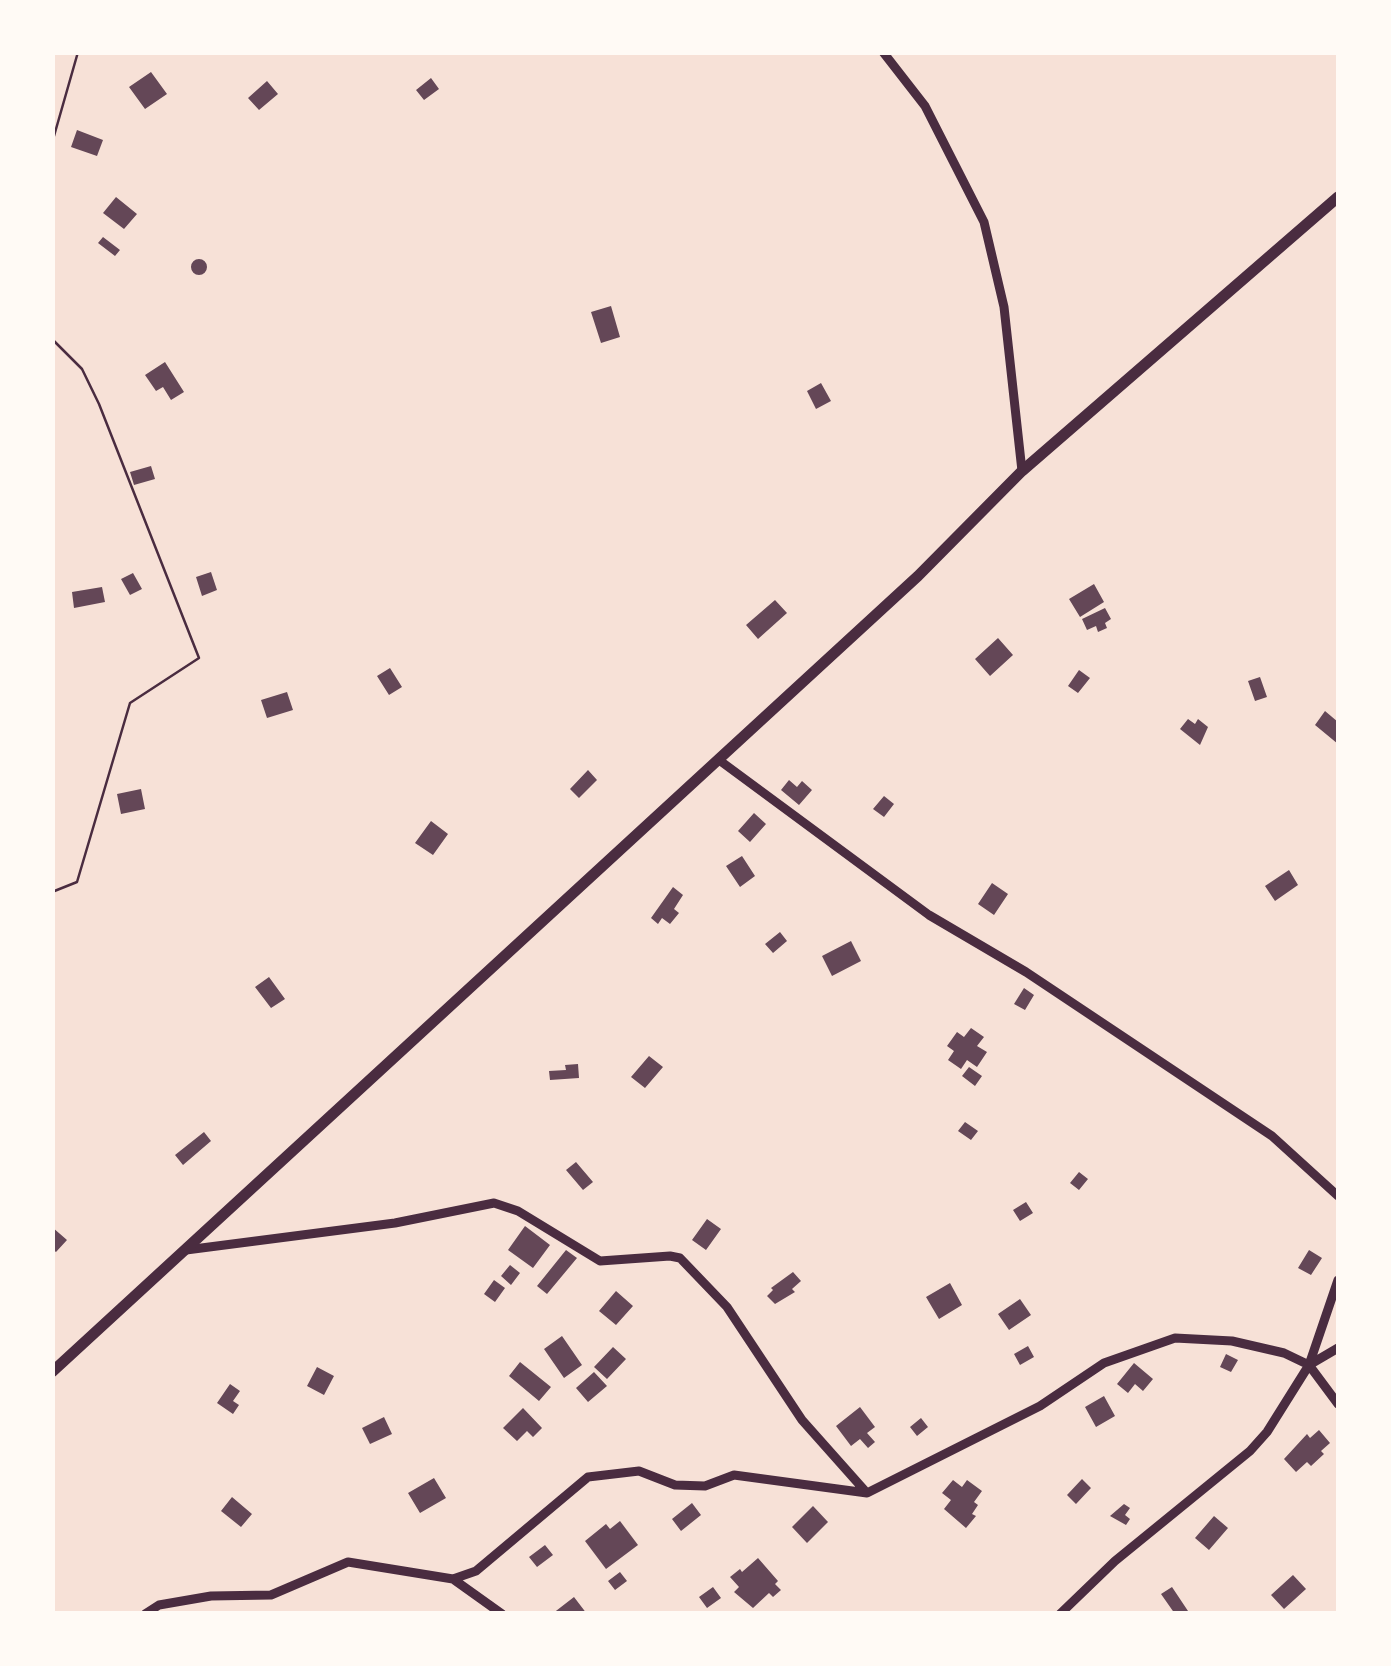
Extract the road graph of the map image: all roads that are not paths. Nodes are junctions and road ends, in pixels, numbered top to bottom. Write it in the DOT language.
graph roads {
  1 [pos="883,52"];
  2 [pos="1338,197"];
  3 [pos="1333,207"];
  4 [pos="1022,472"];
  5 [pos="719,760"];
  6 [pos="1338,1196"];
  7 [pos="183,1250"];
  8 [pos="1338,1280"];
  9 [pos="1338,1348"];
  10 [pos="1309,1365"];
  11 [pos="52,1372"];
  12 [pos="1338,1404"];
  13 [pos="867,1492"];
  14 [pos="452,1579"];
  15 [pos="145,1614"];
  16 [pos="502,1614"];
  17 [pos="1060,1614"];
  1 -- 4 [label="street"];
  2 -- 3 [label="main road"];
  3 -- 4 [label="main road"];
  4 -- 5 [label="main road"];
  5 -- 6 [label="street"];
  5 -- 7 [label="main road"];
  7 -- 11 [label="main road"];
  7 -- 13 [label="street"];
  8 -- 10 [label="street"];
  9 -- 10 [label="street"];
  10 -- 12 [label="street"];
  10 -- 13 [label="street"];
  10 -- 17 [label="street"];
  13 -- 14 [label="street"];
  14 -- 15 [label="street"];
  14 -- 16 [label="street"];
}
